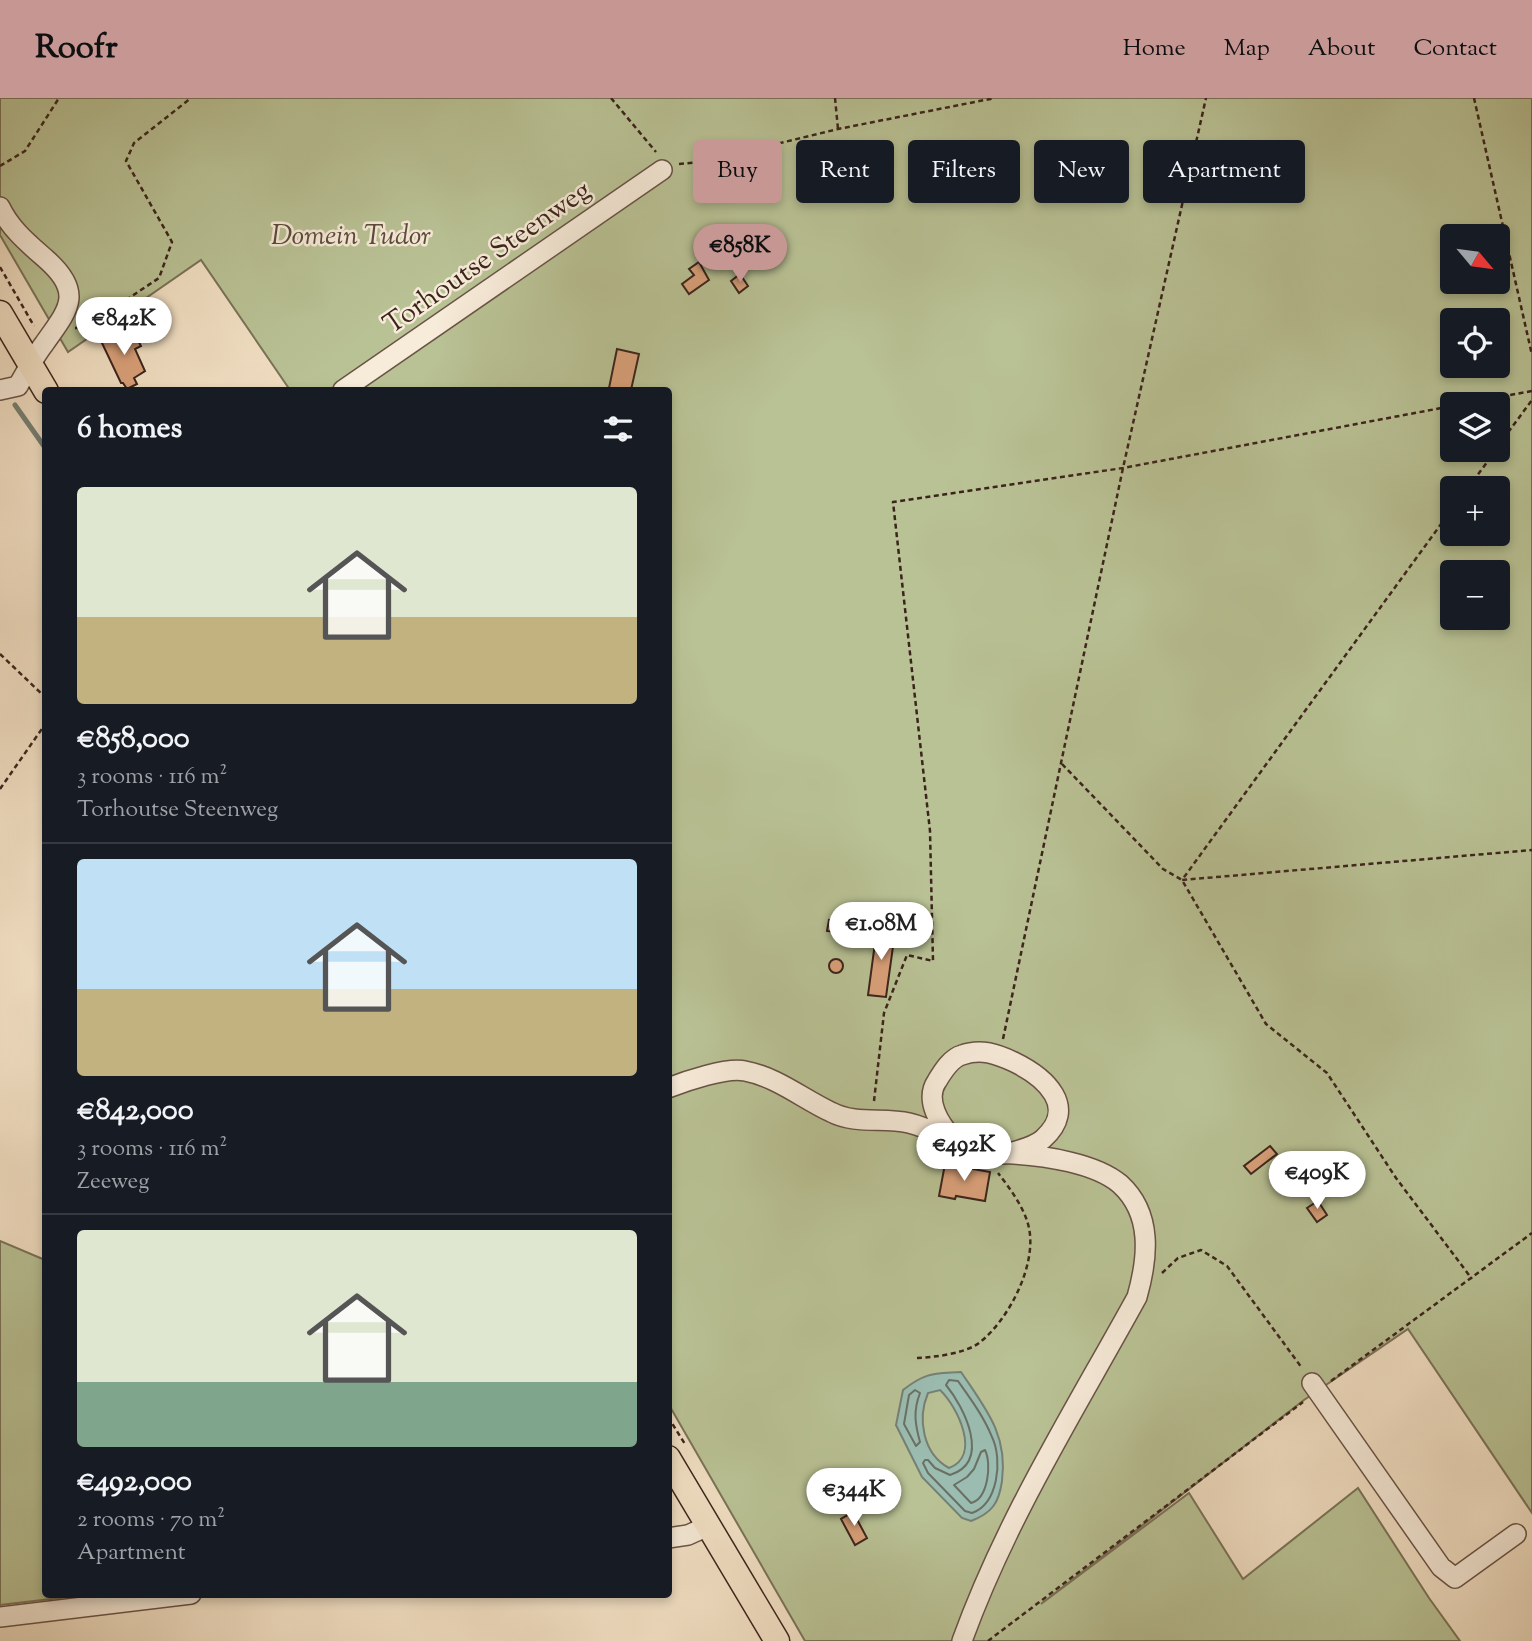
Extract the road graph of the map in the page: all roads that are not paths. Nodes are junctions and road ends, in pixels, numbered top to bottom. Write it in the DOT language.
graph roads {
  1 [pos="665,164"];
  2 [pos="0,207"];
  3 [pos="0,313"];
  4 [pos="30,366"];
  5 [pos="43,387"];
  6 [pos="347,387"];
  7 [pos="0,389"];
  8 [pos="672,1086"];
  9 [pos="959,1144"];
  10 [pos="1010,1153"];
  11 [pos="1315,1387"];
  12 [pos="672,1465"];
  13 [pos="708,1525"];
  14 [pos="1516,1534"];
  15 [pos="672,1537"];
  16 [pos="158,1598"];
  17 [pos="0,1617"];
  18 [pos="777,1641"];
  19 [pos="962,1641"];
  1 -- 6 [label="street, Torhoutse Steenweg"];
  2 -- 4 [label="street"];
  3 -- 4 [label="main road"];
  4 -- 5 [label="main road"];
  4 -- 7 [label="street"];
  8 -- 9 [label="street"];
  9 -- 10 [label="street"];
  9 -- 10 [label="street"];
  10 -- 19 [label="street"];
  11 -- 14 [label="street"];
  12 -- 13 [label="main road"];
  13 -- 15 [label="street"];
  13 -- 18 [label="main road"];
  16 -- 17 [label="street"];
}
